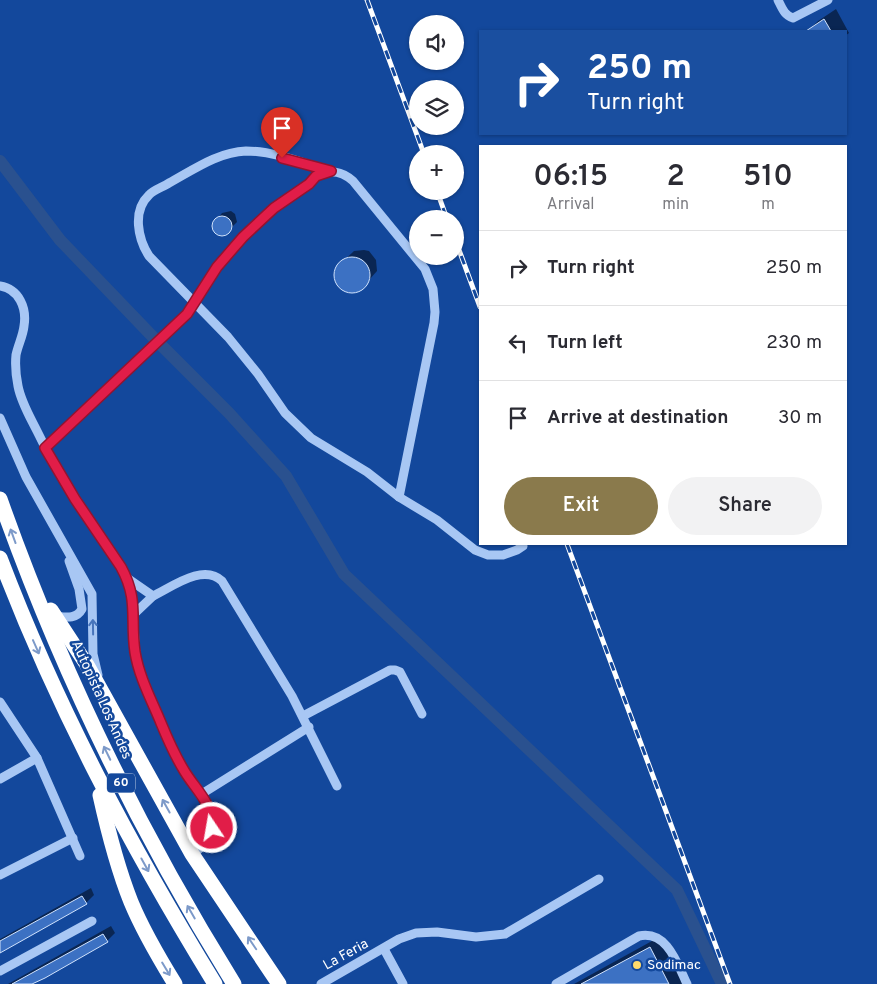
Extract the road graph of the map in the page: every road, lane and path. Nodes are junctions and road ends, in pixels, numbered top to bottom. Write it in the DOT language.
graph roads {
  1 [pos="778,0"];
  2 [pos="828,0"];
  3 [pos="331,171"];
  4 [pos="0,286"];
  5 [pos="194,305"];
  6 [pos="0,418"];
  7 [pos="45,448"];
  8 [pos="399,498"];
  9 [pos="0,500"];
  10 [pos="61,539"];
  11 [pos="523,546"];
  12 [pos="0,558"];
  13 [pos="26,573"];
  14 [pos="127,578"];
  15 [pos="152,596"];
  16 [pos="134,614"];
  17 [pos="54,616"];
  18 [pos="102,692"];
  19 [pos="0,702"];
  20 [pos="422,714"];
  21 [pos="303,716"];
  22 [pos="309,727"];
  23 [pos="37,758"];
  24 [pos="96,776"];
  25 [pos="0,779"];
  26 [pos="337,786"];
  27 [pos="200,794"];
  28 [pos="73,838"];
  29 [pos="192,854"];
  30 [pos="80,856"];
  31 [pos="0,875"];
  32 [pos="599,879"];
  33 [pos="92,921"];
  34 [pos="384,949"];
  35 [pos="0,971"];
  36 [pos="175,984"];
  37 [pos="215,984"];
  38 [pos="234,984"];
  39 [pos="279,984"];
  40 [pos="321,984"];
  41 [pos="403,984"];
  42 [pos="556,984"];
  43 [pos="687,984"];
  1 -- 2 [label="street"];
  3 -- 5 [label="street"];
  3 -- 5 [label="street"];
  3 -- 8 [label="street"];
  4 -- 7 [label="street"];
  5 -- 7 [label="street"];
  5 -- 8 [label="street"];
  6 -- 10 [label="street"];
  7 -- 14 [label="street"];
  8 -- 11 [label="street"];
  13 -- 9 [label="highway, Autopista Los Andes / 60, one-way"];
  10 -- 17 [label="street"];
  18 -- 10 [label="street, one-way"];
  12 -- 24 [label="highway, 60, one-way"];
  13 -- 17 [label="highway"];
  38 -- 13 [label="highway, Autopista Los Andes / 60, one-way"];
  14 -- 15 [label="street"];
  14 -- 16 [label="street"];
  15 -- 16 [label="street"];
  15 -- 21 [label="street"];
  16 -- 27 [label="street"];
  17 -- 18 [label="highway"];
  29 -- 18 [label="highway, one-way"];
  19 -- 23 [label="street"];
  20 -- 21 [label="street"];
  21 -- 22 [label="street"];
  22 -- 26 [label="street"];
  22 -- 27 [label="street"];
  23 -- 25 [label="street"];
  23 -- 28 [label="street"];
  24 -- 36 [label="highway, one-way"];
  24 -- 37 [label="highway, 60, one-way"];
  27 -- 29 [label="street"];
  28 -- 30 [label="street"];
  28 -- 31 [label="street"];
  39 -- 29 [label="highway, one-way"];
  32 -- 34 [label="street, La Feria"];
  33 -- 35 [label="street"];
  34 -- 40 [label="street, La Feria"];
  34 -- 41 [label="street"];
  42 -- 43 [label="street"];
}
